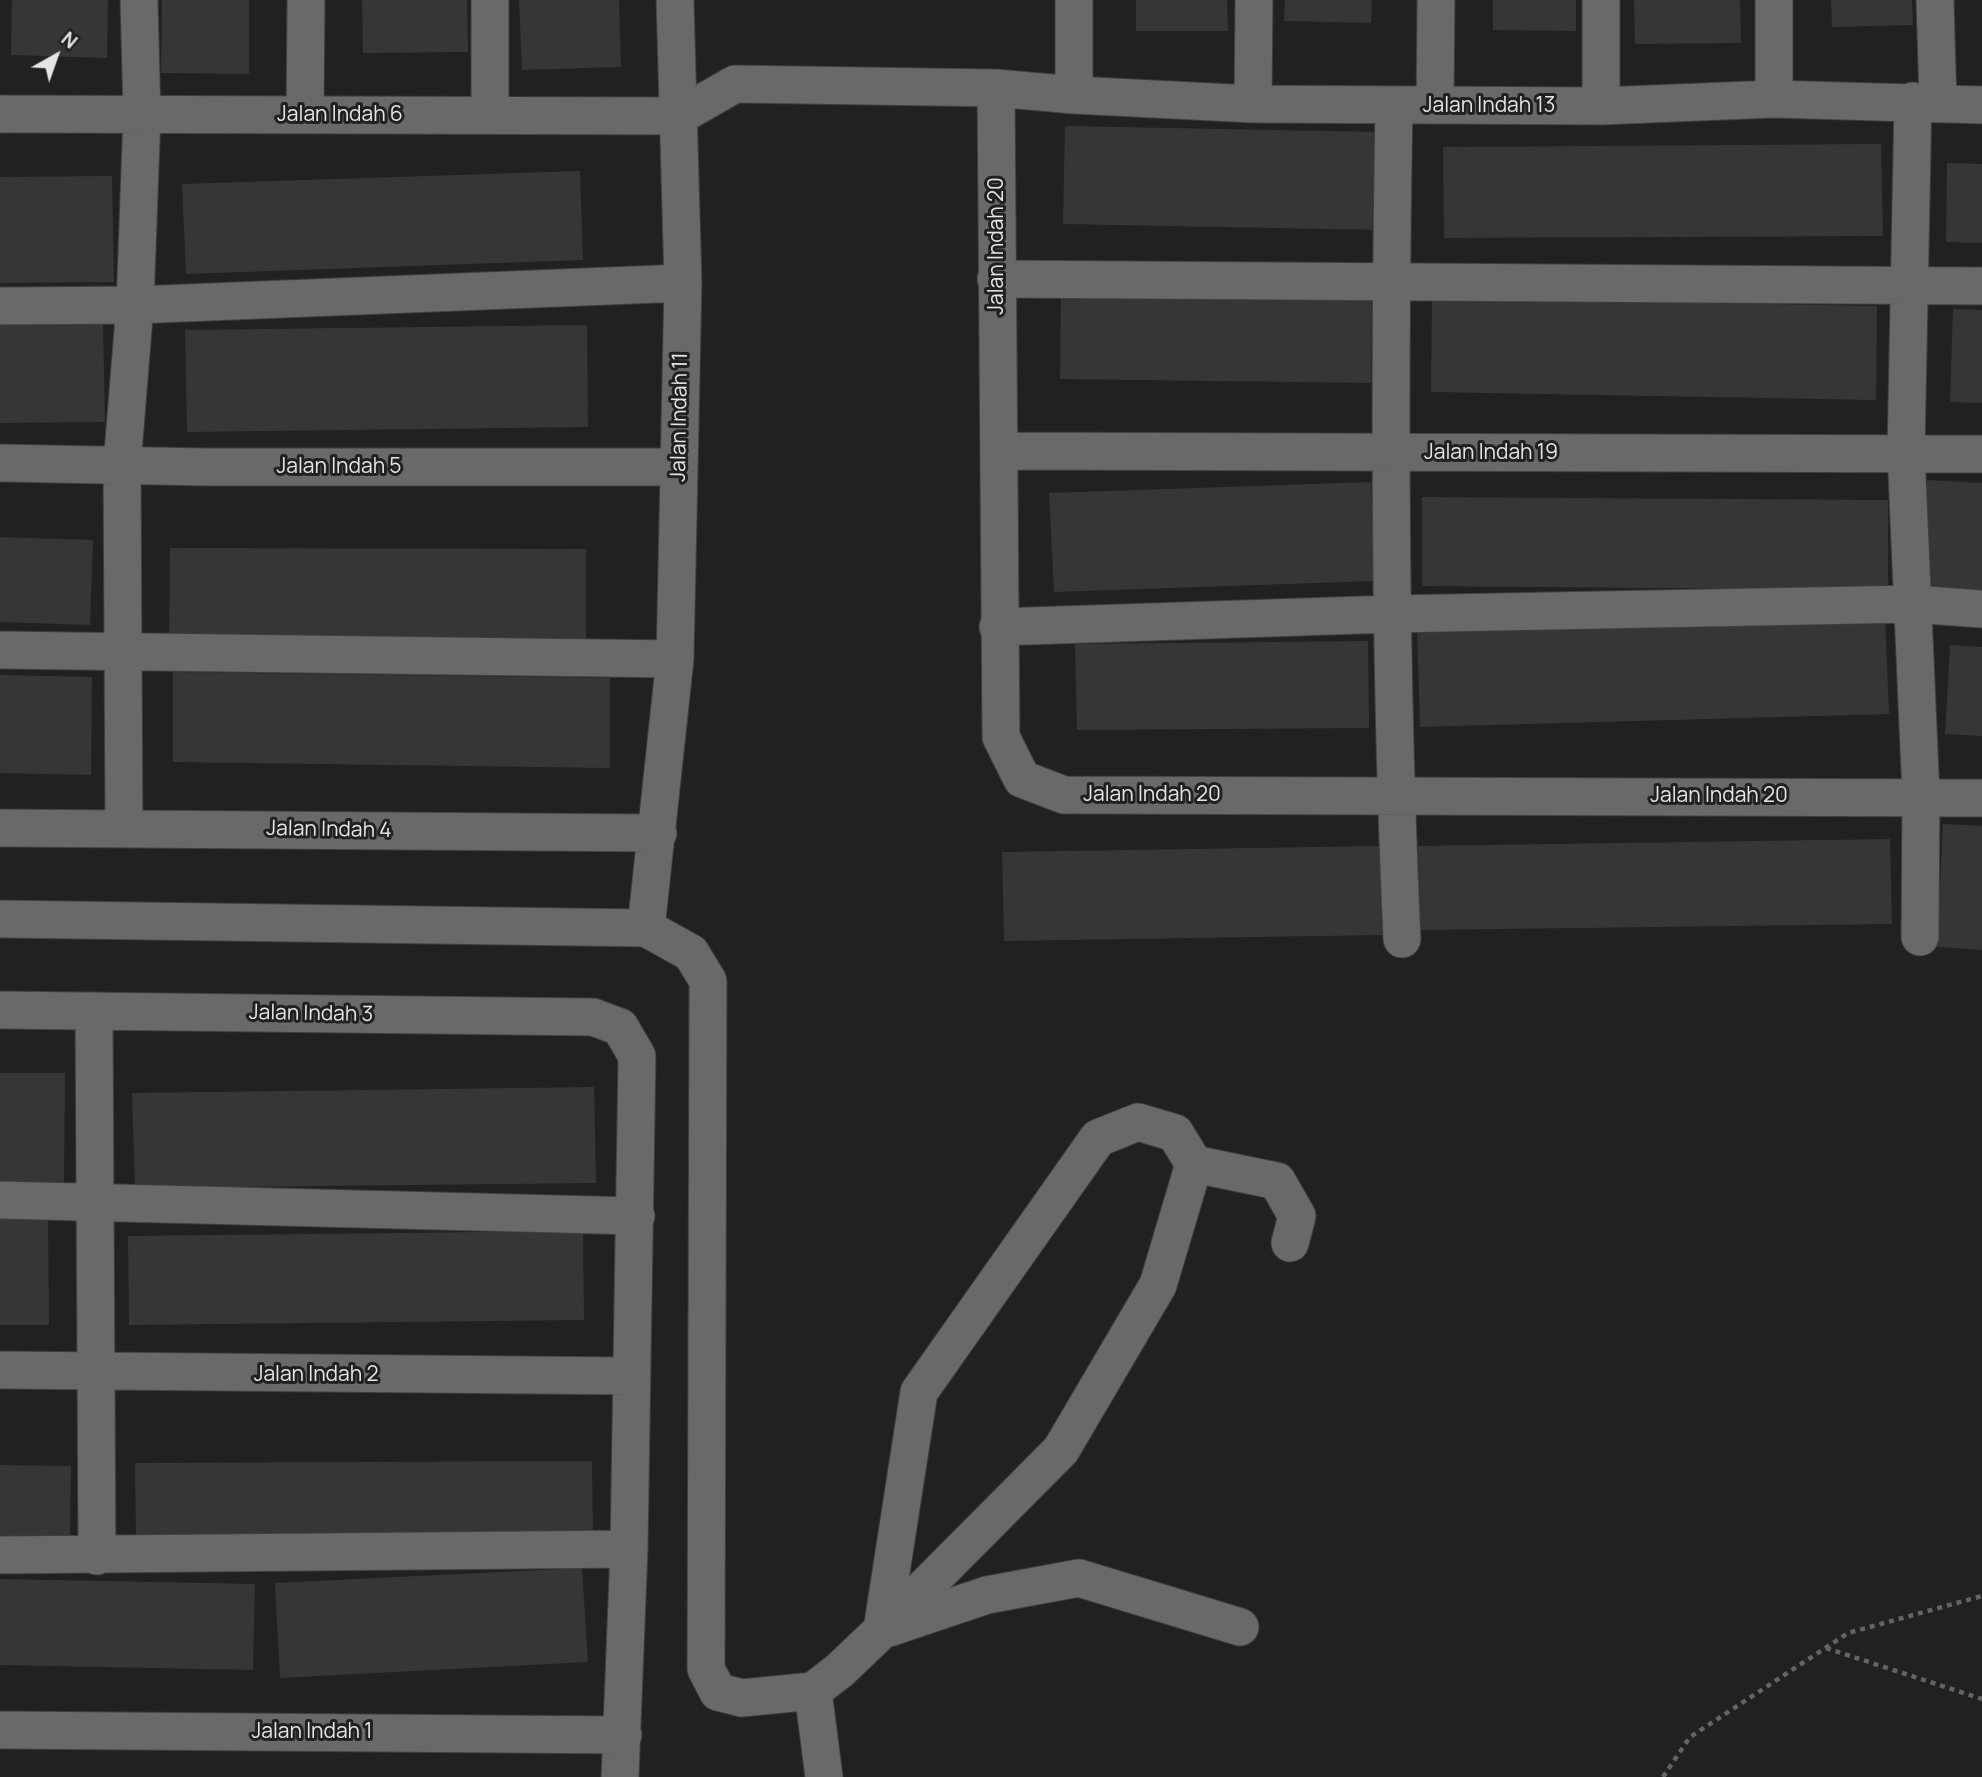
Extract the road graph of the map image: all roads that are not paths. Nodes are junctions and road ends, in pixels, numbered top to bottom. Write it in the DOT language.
graph roads {
  1 [pos="139,0"];
  2 [pos="306,0"];
  3 [pos="490,0"];
  4 [pos="675,0"];
  5 [pos="1074,0"];
  6 [pos="1254,0"];
  7 [pos="1436,0"];
  8 [pos="1601,0"];
  9 [pos="1774,0"];
  10 [pos="1936,0"];
  11 [pos="996,88"];
  12 [pos="1074,95"];
  13 [pos="1774,99"];
  14 [pos="1926,102"];
  15 [pos="1253,104"];
  16 [pos="1435,105"];
  17 [pos="1982,105"];
  18 [pos="1394,106"];
  19 [pos="1601,106"];
  20 [pos="0,114"];
  21 [pos="142,114"];
  22 [pos="305,115"];
  23 [pos="490,116"];
  24 [pos="679,116"];
  25 [pos="996,279"];
  26 [pos="1391,279"];
  27 [pos="683,283"];
  28 [pos="1911,284"];
  29 [pos="1982,286"];
  30 [pos="135,305"];
  31 [pos="0,306"];
  32 [pos="1906,451"];
  33 [pos="1001,452"];
  34 [pos="1391,453"];
  35 [pos="1982,454"];
  36 [pos="0,463"];
  37 [pos="122,465"];
  38 [pos="679,467"];
  39 [pos="1913,604"];
  40 [pos="1982,608"];
  41 [pos="1392,614"];
  42 [pos="998,627"];
  43 [pos="0,650"];
  44 [pos="121,650"];
  45 [pos="675,659"];
  46 [pos="1395,796"];
  47 [pos="1921,796"];
  48 [pos="1982,798"];
  49 [pos="0,828"];
  50 [pos="124,828"];
  51 [pos="658,833"];
  52 [pos="0,919"];
  53 [pos="646,928"];
  54 [pos="1920,937"];
  55 [pos="1402,939"];
  56 [pos="0,1010"];
  57 [pos="94,1012"];
  58 [pos="1195,1164"];
  59 [pos="0,1200"];
  60 [pos="96,1201"];
  61 [pos="636,1216"];
  62 [pos="1290,1243"];
  63 [pos="0,1370"];
  64 [pos="94,1372"];
  65 [pos="632,1376"];
  66 [pos="629,1549"];
  67 [pos="0,1555"];
  68 [pos="97,1556"];
  69 [pos="1240,1627"];
  70 [pos="882,1630"];
  71 [pos="813,1691"];
  72 [pos="0,1730"];
  73 [pos="623,1735"];
  74 [pos="621,1777"];
  75 [pos="824,1777"];
  1 -- 21 [label="street"];
  2 -- 22 [label="street"];
  3 -- 23 [label="street"];
  4 -- 24 [label="street, Jalan Indah 11"];
  5 -- 12 [label="street"];
  6 -- 15 [label="street"];
  7 -- 16 [label="street"];
  8 -- 19 [label="street"];
  9 -- 13 [label="street"];
  10 -- 14 [label="street"];
  11 -- 12 [label="street, Jalan Indah 13"];
  11 -- 24 [label="street, Jalan Indah 13"];
  11 -- 25 [label="street, Jalan Indah 20"];
  12 -- 15 [label="street, Jalan Indah 13"];
  13 -- 14 [label="street, Jalan Indah 13"];
  13 -- 19 [label="street, Jalan Indah 13"];
  14 -- 17 [label="street, Jalan Indah 13"];
  14 -- 28 [label="street"];
  15 -- 18 [label="street, Jalan Indah 13"];
  16 -- 18 [label="street, Jalan Indah 13"];
  16 -- 19 [label="street, Jalan Indah 13"];
  18 -- 26 [label="street"];
  20 -- 21 [label="street, Jalan Indah 6"];
  21 -- 22 [label="street, Jalan Indah 6"];
  21 -- 30 [label="street"];
  22 -- 23 [label="street, Jalan Indah 6"];
  23 -- 24 [label="street, Jalan Indah 6"];
  24 -- 27 [label="street, Jalan Indah 11"];
  25 -- 26 [label="street"];
  25 -- 33 [label="street, Jalan Indah 20"];
  26 -- 28 [label="street"];
  26 -- 34 [label="street"];
  27 -- 30 [label="street"];
  27 -- 38 [label="street, Jalan Indah 11"];
  28 -- 29 [label="street"];
  28 -- 32 [label="street"];
  30 -- 31 [label="street"];
  30 -- 37 [label="street"];
  32 -- 34 [label="street, Jalan Indah 19"];
  32 -- 35 [label="street, Jalan Indah 19"];
  32 -- 39 [label="street"];
  33 -- 34 [label="street, Jalan Indah 19"];
  33 -- 42 [label="street, Jalan Indah 20"];
  34 -- 41 [label="street"];
  36 -- 37 [label="street, Jalan Indah 5"];
  37 -- 38 [label="street, Jalan Indah 5"];
  37 -- 44 [label="street"];
  38 -- 45 [label="street, Jalan Indah 11"];
  39 -- 40 [label="street"];
  39 -- 41 [label="street"];
  39 -- 47 [label="street"];
  41 -- 42 [label="street"];
  41 -- 46 [label="street"];
  42 -- 46 [label="street, Jalan Indah 20"];
  43 -- 44 [label="street"];
  44 -- 45 [label="street"];
  44 -- 50 [label="street"];
  45 -- 51 [label="street, Jalan Indah 11"];
  46 -- 47 [label="street, Jalan Indah 20"];
  46 -- 55 [label="street"];
  47 -- 48 [label="street, Jalan Indah 20"];
  47 -- 54 [label="street"];
  49 -- 50 [label="street, Jalan Indah 4"];
  50 -- 51 [label="street, Jalan Indah 4"];
  51 -- 53 [label="street, Jalan Indah 11"];
  52 -- 53 [label="street"];
  53 -- 71 [label="street"];
  56 -- 57 [label="street, Jalan Indah 3"];
  57 -- 60 [label="street"];
  57 -- 61 [label="street, Jalan Indah 3"];
  58 -- 62 [label="street"];
  58 -- 70 [label="street"];
  58 -- 70 [label="street"];
  59 -- 60 [label="street"];
  60 -- 61 [label="street"];
  60 -- 64 [label="street"];
  61 -- 65 [label="street"];
  63 -- 64 [label="street, Jalan Indah 2"];
  64 -- 65 [label="street, Jalan Indah 2"];
  64 -- 68 [label="street"];
  65 -- 66 [label="street"];
  66 -- 68 [label="street"];
  66 -- 73 [label="street"];
  67 -- 68 [label="street"];
  69 -- 70 [label="street"];
  70 -- 71 [label="street"];
  71 -- 75 [label="street"];
  72 -- 73 [label="street, Jalan Indah 1"];
  73 -- 74 [label="street"];
}
